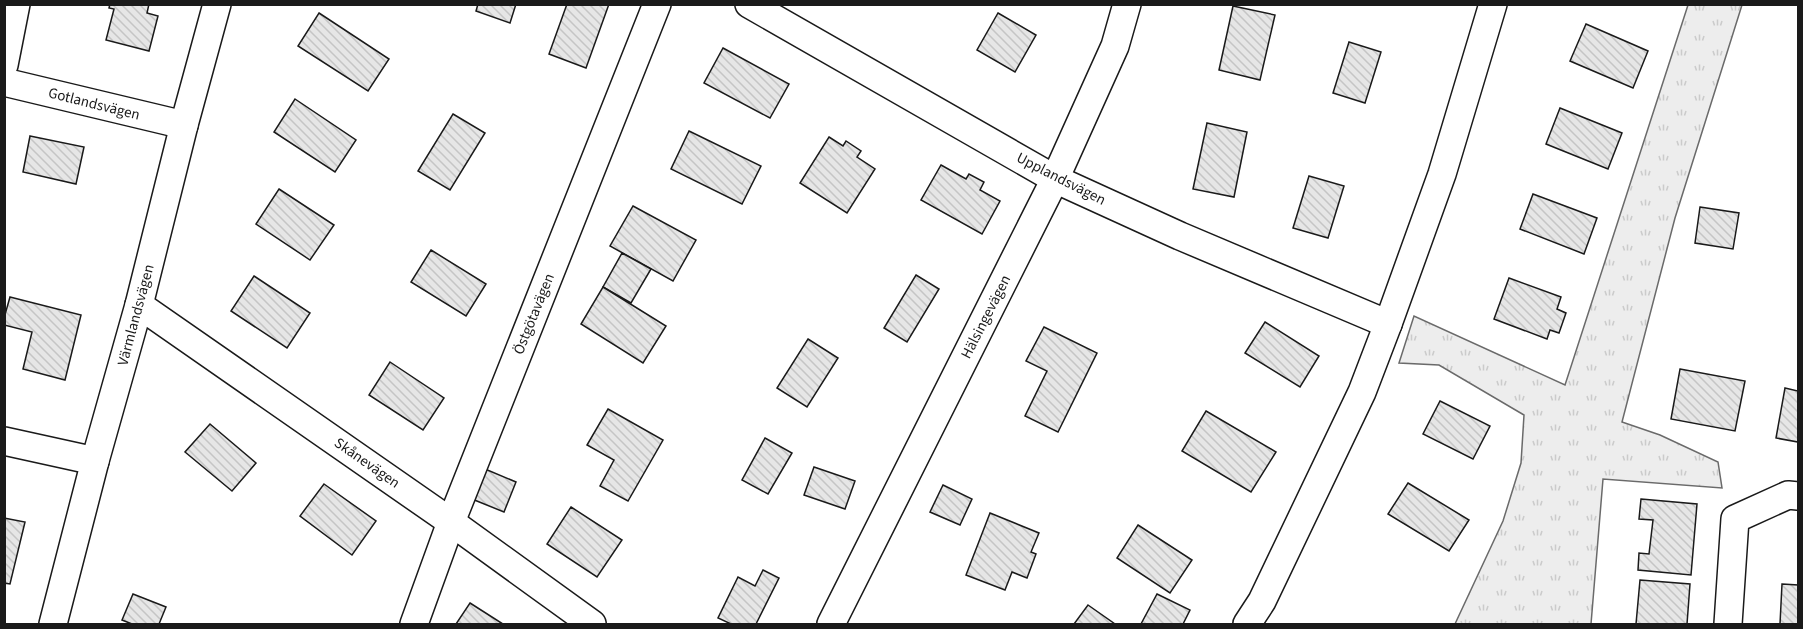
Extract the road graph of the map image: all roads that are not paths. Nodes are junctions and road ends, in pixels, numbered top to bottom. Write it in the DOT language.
graph roads {
  1 [pos="16,4"];
  2 [pos="217,4"];
  3 [pos="657,4"];
  4 [pos="749,4"];
  5 [pos="1127,4"];
  6 [pos="1493,4"];
  7 [pos="4,65"];
  8 [pos="4,82"];
  9 [pos="184,125"];
  10 [pos="1055,179"];
  11 [pos="139,305"];
  12 [pos="1388,324"];
  13 [pos="4,441"];
  14 [pos="95,461"];
  15 [pos="1793,495"];
  16 [pos="452,522"];
  17 [pos="53,624"];
  18 [pos="414,624"];
  19 [pos="592,624"];
  20 [pos="831,624"];
  21 [pos="1247,624"];
  22 [pos="1728,624"];
  1 -- 7 [label="street"];
  2 -- 9 [label="street, Värmlandsvägen"];
  3 -- 16 [label="street, Östgötavägen"];
  4 -- 10 [label="street, Upplandsvägen"];
  5 -- 10 [label="street, Hälsingevägen"];
  6 -- 12 [label="street"];
  8 -- 9 [label="street, Gotlandsvägen"];
  9 -- 11 [label="street, Värmlandsvägen"];
  10 -- 12 [label="street, Upplandsvägen"];
  10 -- 20 [label="street, Hälsingevägen"];
  11 -- 14 [label="street, Värmlandsvägen"];
  11 -- 16 [label="street, Skånevägen"];
  12 -- 21 [label="street"];
  13 -- 14 [label="street"];
  14 -- 17 [label="street, Värmlandsvägen"];
  15 -- 22 [label="street"];
  16 -- 18 [label="street, Östgötavägen"];
  16 -- 19 [label="street, Skånevägen"];
}
